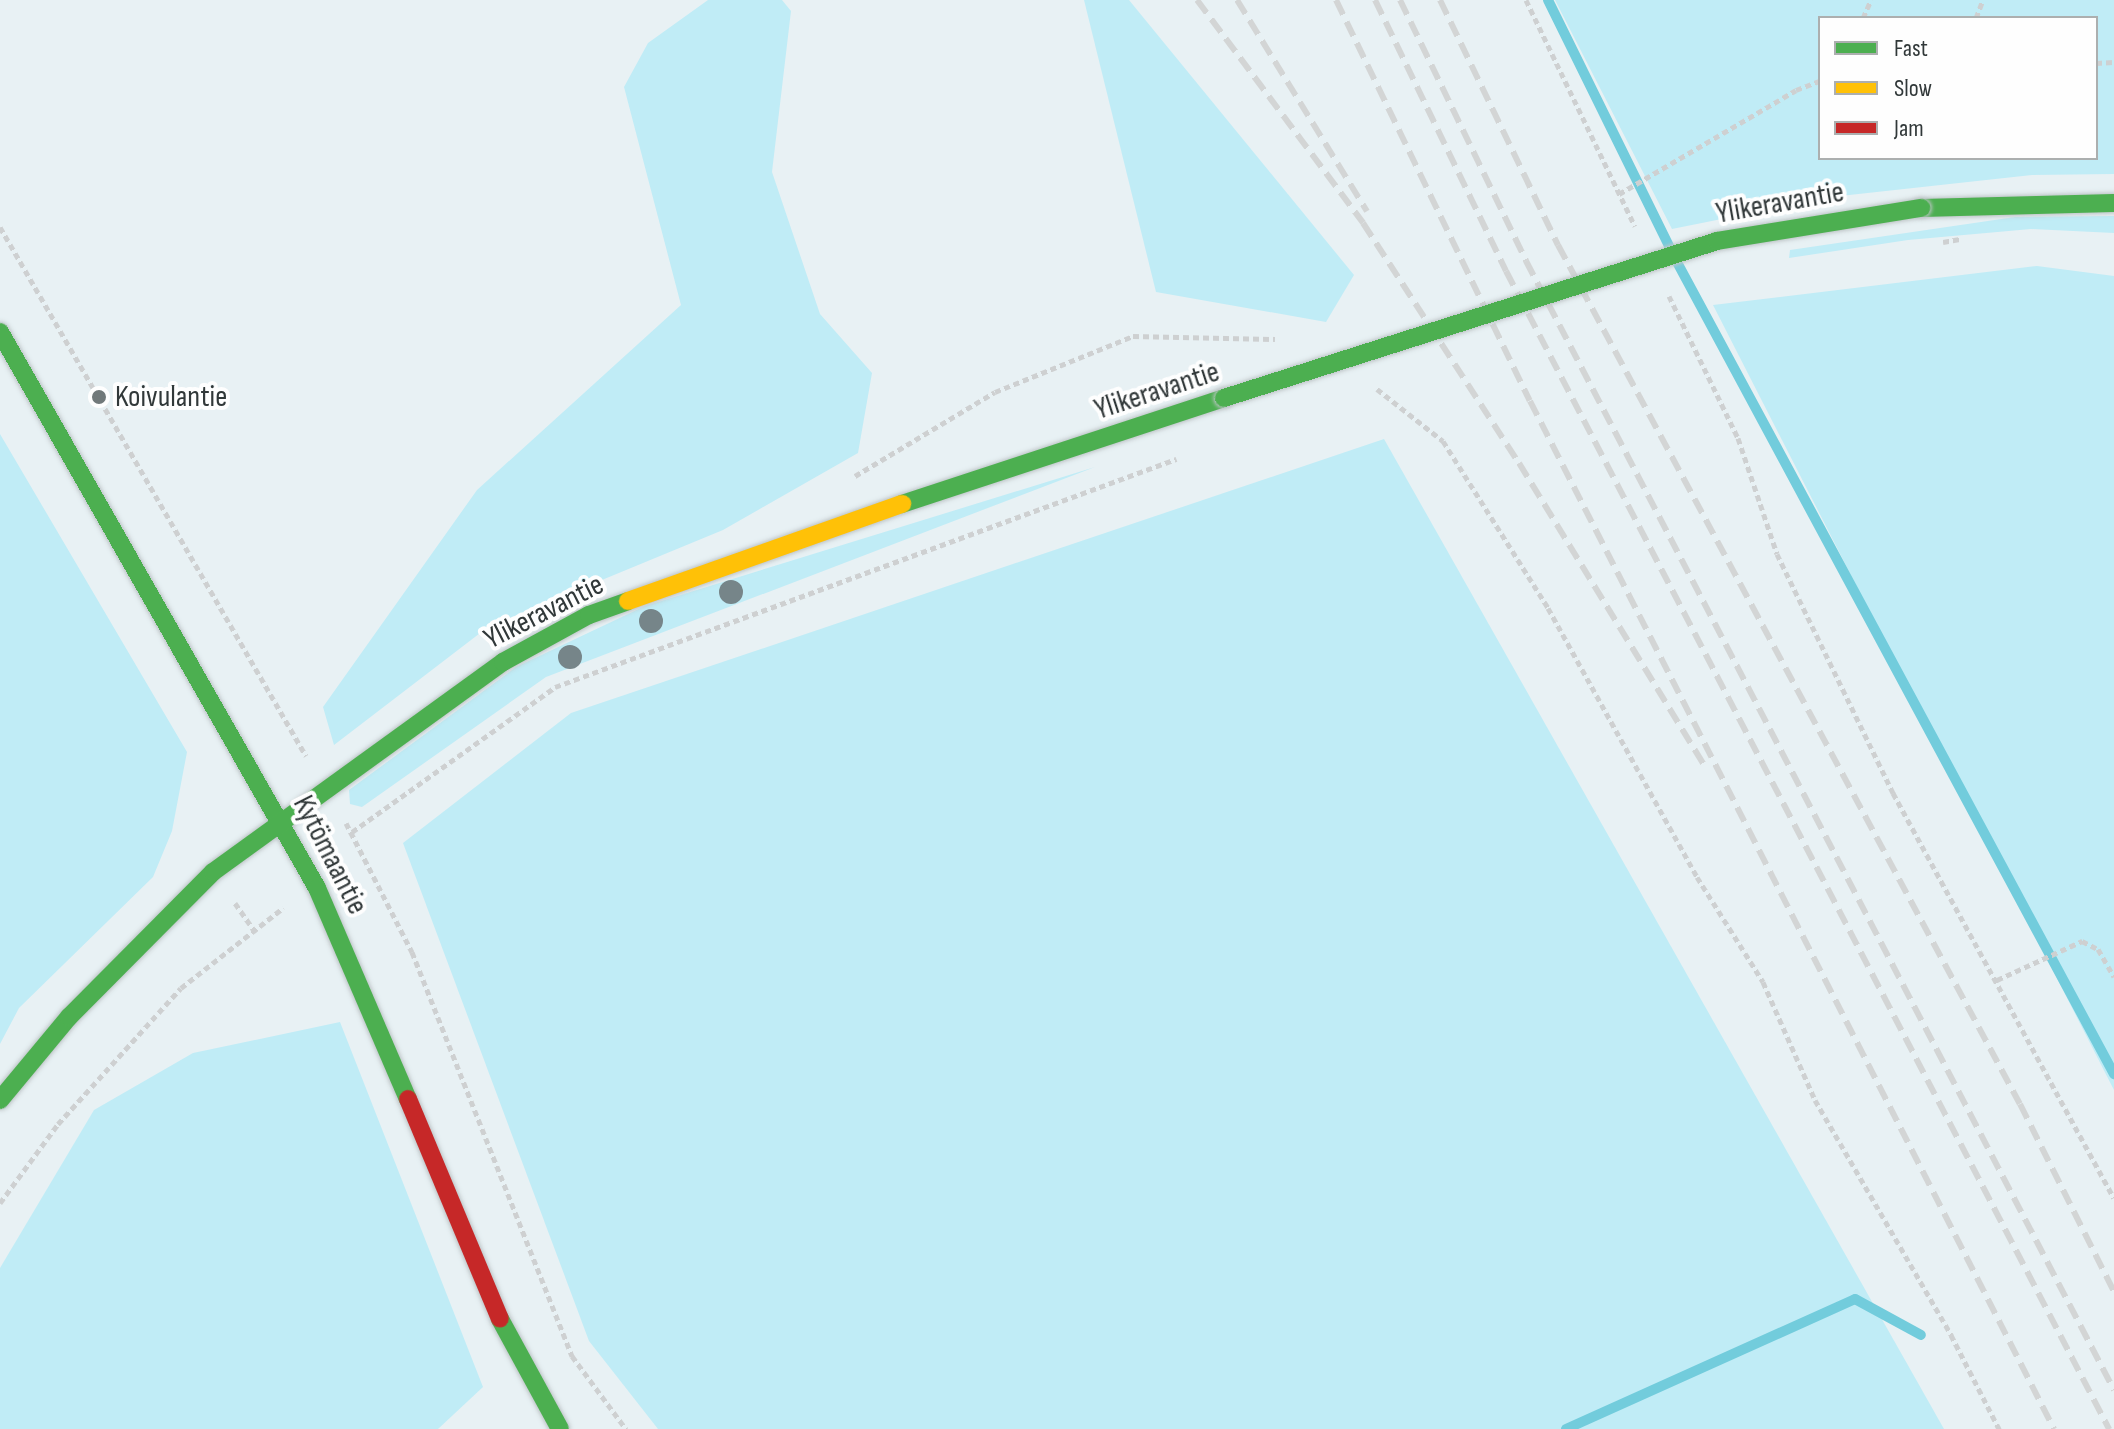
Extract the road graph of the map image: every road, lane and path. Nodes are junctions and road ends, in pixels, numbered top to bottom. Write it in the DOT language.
graph roads {
  1 [pos="1526,0"];
  2 [pos="1818,82"];
  3 [pos="1619,194"];
  4 [pos="2114,203"];
  5 [pos="1640,237"];
  6 [pos="1960,239"];
  7 [pos="1930,244"];
  8 [pos="1657,300"];
  9 [pos="0,332"];
  10 [pos="1281,340"];
  11 [pos="1370,383"];
  12 [pos="1385,388"];
  13 [pos="1370,393"];
  14 [pos="1190,454"];
  15 [pos="852,478"];
  16 [pos="281,819"];
  17 [pos="352,832"];
  18 [pos="361,859"];
  19 [pos="317,888"];
  20 [pos="229,895"];
  21 [pos="253,929"];
  22 [pos="2114,977"];
  23 [pos="1997,980"];
  24 [pos="0,1100"];
  25 [pos="2114,1198"];
  26 [pos="0,1203"];
  27 [pos="560,1429"];
  28 [pos="1999,1429"];
  1 -- 3 [label="path"];
  2 -- 3 [label="path"];
  3 -- 5 [label="path"];
  4 -- 16 [label="street, Ylikeravantie, bridge"];
  6 -- 7 [label="path, bridge"];
  8 -- 23 [label="path"];
  9 -- 16 [label="street, Kytömaantie"];
  10 -- 15 [label="path"];
  11 -- 28 [label="path"];
  12 -- 13 [label="path"];
  14 -- 17 [label="path"];
  16 -- 19 [label="street, Kytömaantie"];
  16 -- 24 [label="street"];
  18 -- 19 [label="path"];
  19 -- 21 [label="path"];
  19 -- 27 [label="street, Kytömaantie"];
  20 -- 21 [label="path"];
  21 -- 26 [label="path"];
  22 -- 23 [label="path"];
  23 -- 25 [label="path"];
}
